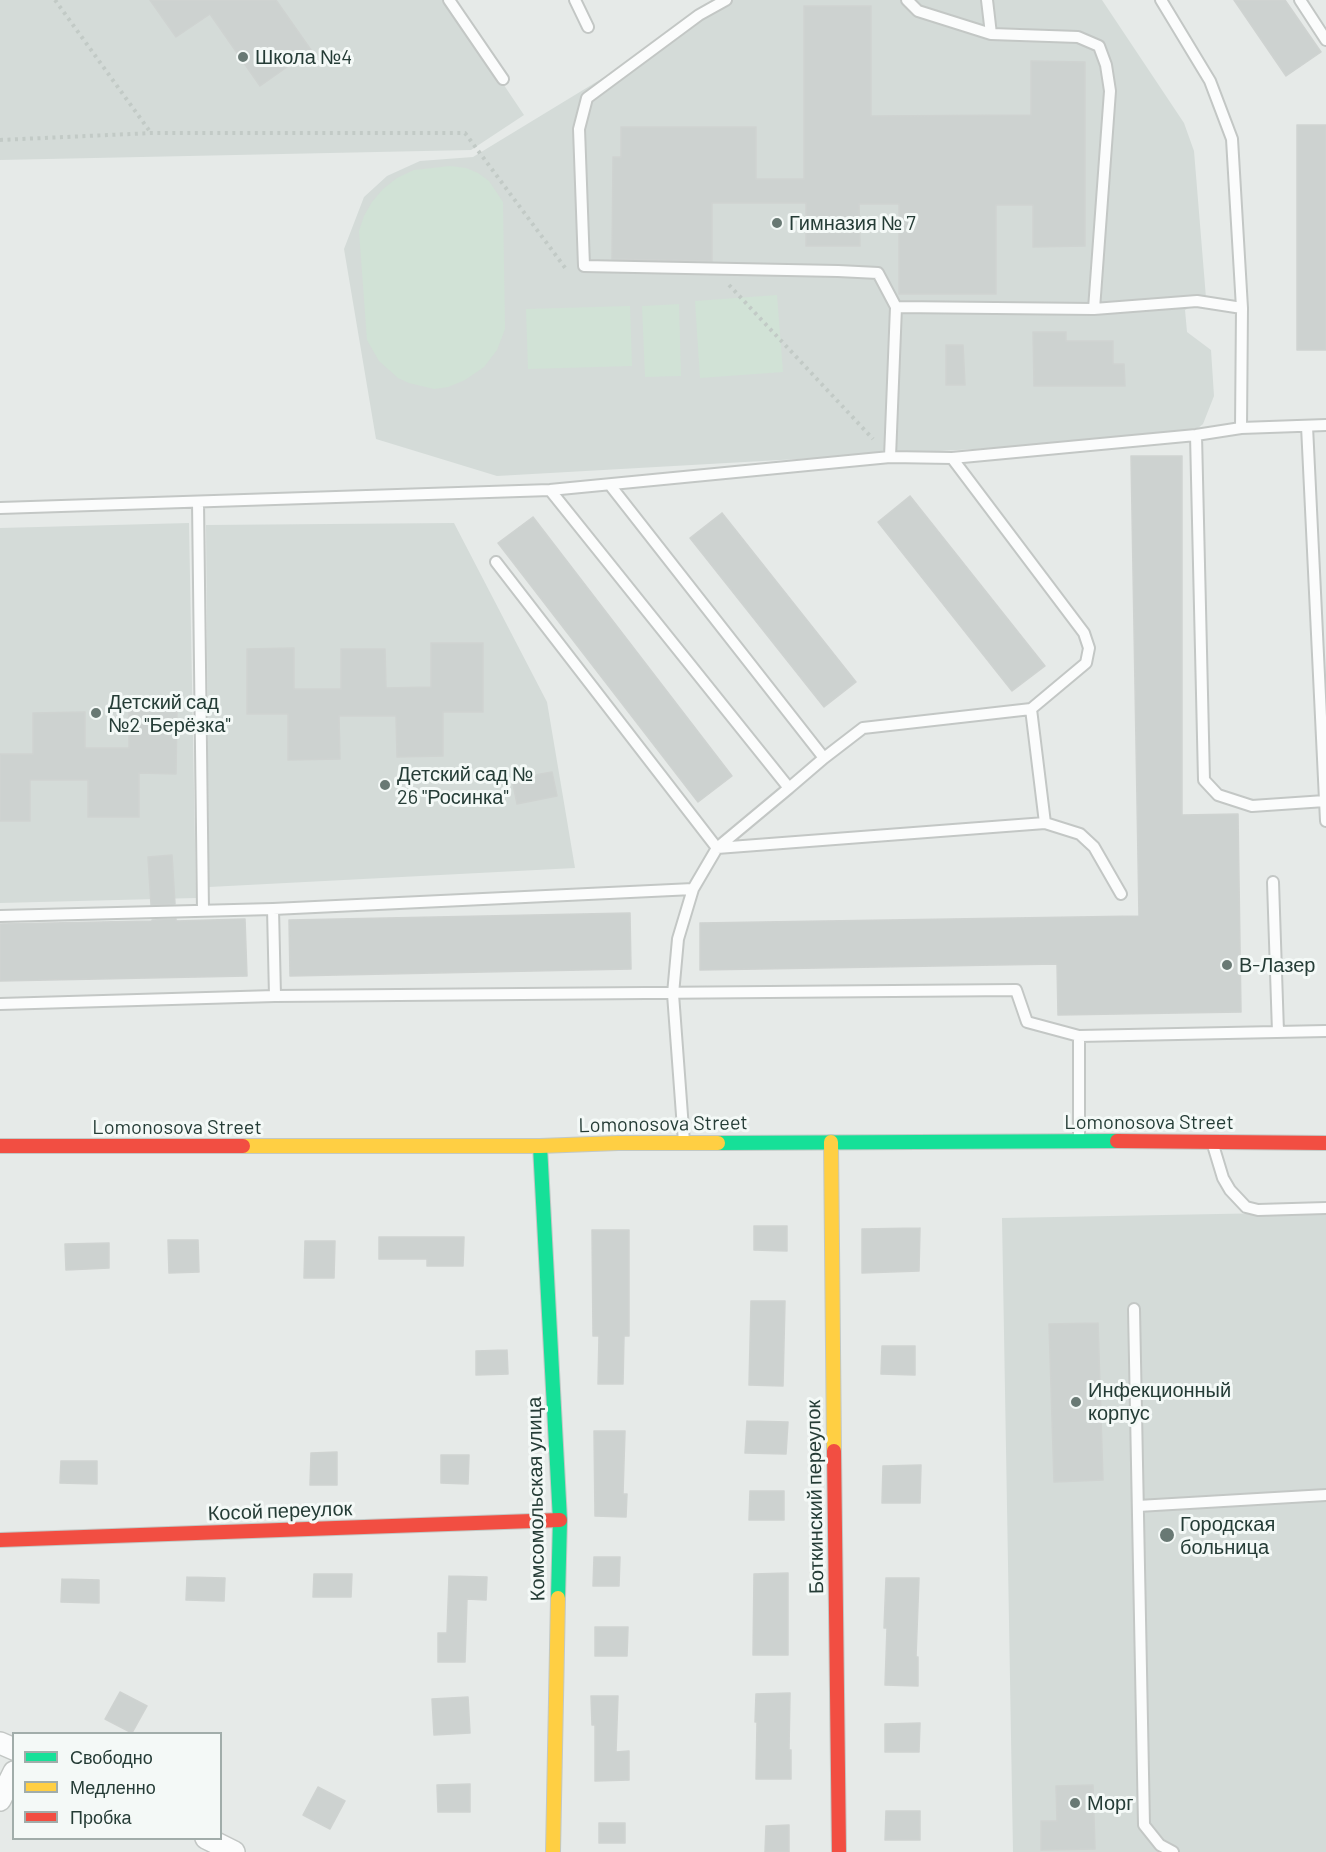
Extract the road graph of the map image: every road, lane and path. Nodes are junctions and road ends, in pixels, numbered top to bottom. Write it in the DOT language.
graph roads {
  1 [pos="55,0"];
  2 [pos="449,0"];
  3 [pos="574,0"];
  4 [pos="726,0"];
  5 [pos="906,0"];
  6 [pos="987,0"];
  7 [pos="1161,0"];
  8 [pos="1300,0"];
  9 [pos="588,27"];
  10 [pos="991,34"];
  11 [pos="1326,40"];
  12 [pos="503,79"];
  13 [pos="152,133"];
  14 [pos="0,140"];
  15 [pos="577,271"];
  16 [pos="723,279"];
  17 [pos="896,307"];
  18 [pos="1242,308"];
  19 [pos="1094,309"];
  20 [pos="1326,424"];
  21 [pos="1307,426"];
  22 [pos="1241,429"];
  23 [pos="1197,435"];
  24 [pos="890,457"];
  25 [pos="952,458"];
  26 [pos="610,485"];
  27 [pos="550,490"];
  28 [pos="198,501"];
  29 [pos="0,508"];
  30 [pos="496,562"];
  31 [pos="1031,709"];
  32 [pos="824,758"];
  33 [pos="789,788"];
  34 [pos="1325,801"];
  35 [pos="1326,821"];
  36 [pos="1045,823"];
  37 [pos="717,848"];
  38 [pos="1273,882"];
  39 [pos="693,889"];
  40 [pos="1121,894"];
  41 [pos="273,909"];
  42 [pos="202,910"];
  43 [pos="0,916"];
  44 [pos="673,994"];
  45 [pos="275,996"];
  46 [pos="0,1004"];
  47 [pos="1326,1031"];
  48 [pos="1278,1032"];
  49 [pos="1079,1036"];
  50 [pos="1079,1141"];
  51 [pos="831,1142"];
  52 [pos="1212,1142"];
  53 [pos="684,1143"];
  54 [pos="1326,1143"];
  55 [pos="0,1146"];
  56 [pos="540,1146"];
  57 [pos="1326,1208"];
  58 [pos="1134,1309"];
  59 [pos="1326,1495"];
  60 [pos="1138,1506"];
  61 [pos="561,1520"];
  62 [pos="0,1540"];
  63 [pos="12,1776"];
  64 [pos="0,1800"];
  65 [pos="553,1852"];
  66 [pos="838,1852"];
  67 [pos="1173,1852"];
  1 -- 13 [label="path"];
  2 -- 12 [label="lane"];
  3 -- 9 [label="lane"];
  4 -- 17 [label="lane"];
  5 -- 10 [label="lane"];
  6 -- 10 [label="lane"];
  7 -- 18 [label="lane"];
  8 -- 11 [label="lane"];
  10 -- 19 [label="lane"];
  13 -- 14 [label="path"];
  13 -- 15 [label="path"];
  16 -- 24 [label="path"];
  17 -- 19 [label="lane"];
  17 -- 24 [label="lane"];
  18 -- 19 [label="lane"];
  18 -- 22 [label="lane"];
  20 -- 21 [label="lane"];
  21 -- 22 [label="lane"];
  21 -- 34 [label="lane"];
  22 -- 23 [label="lane"];
  23 -- 25 [label="lane"];
  23 -- 34 [label="lane"];
  24 -- 25 [label="lane"];
  24 -- 26 [label="lane"];
  25 -- 31 [label="lane"];
  26 -- 27 [label="lane"];
  26 -- 32 [label="lane"];
  27 -- 28 [label="lane"];
  27 -- 33 [label="lane"];
  28 -- 29 [label="lane"];
  28 -- 42 [label="lane"];
  30 -- 37 [label="lane"];
  31 -- 32 [label="lane"];
  31 -- 36 [label="lane"];
  32 -- 33 [label="lane"];
  33 -- 37 [label="lane"];
  34 -- 35 [label="lane"];
  36 -- 37 [label="lane"];
  36 -- 40 [label="lane"];
  37 -- 39 [label="lane"];
  38 -- 48 [label="lane"];
  39 -- 41 [label="lane"];
  39 -- 44 [label="lane"];
  41 -- 42 [label="lane"];
  41 -- 45 [label="lane"];
  42 -- 43 [label="lane"];
  44 -- 45 [label="lane"];
  44 -- 49 [label="lane"];
  44 -- 53 [label="lane"];
  45 -- 46 [label="lane"];
  47 -- 48 [label="lane"];
  48 -- 49 [label="lane"];
  49 -- 50 [label="lane"];
  50 -- 51 [label="street, Lomonosova Street"];
  50 -- 52 [label="street, Lomonosova Street"];
  51 -- 53 [label="street, Lomonosova Street"];
  51 -- 66 [label="street, Боткинский переулок"];
  52 -- 54 [label="street, Lomonosova Street"];
  52 -- 57 [label="lane"];
  53 -- 56 [label="street, Lomonosova Street"];
  55 -- 56 [label="street, Lomonosova Street"];
  56 -- 61 [label="street, Комсомольская улица"];
  58 -- 60 [label="lane"];
  59 -- 60 [label="lane"];
  60 -- 67 [label="lane"];
  61 -- 62 [label="street, Косой переулок"];
  61 -- 65 [label="street, Комсомольская улица"];
  63 -- 64 [label="street"];
}
